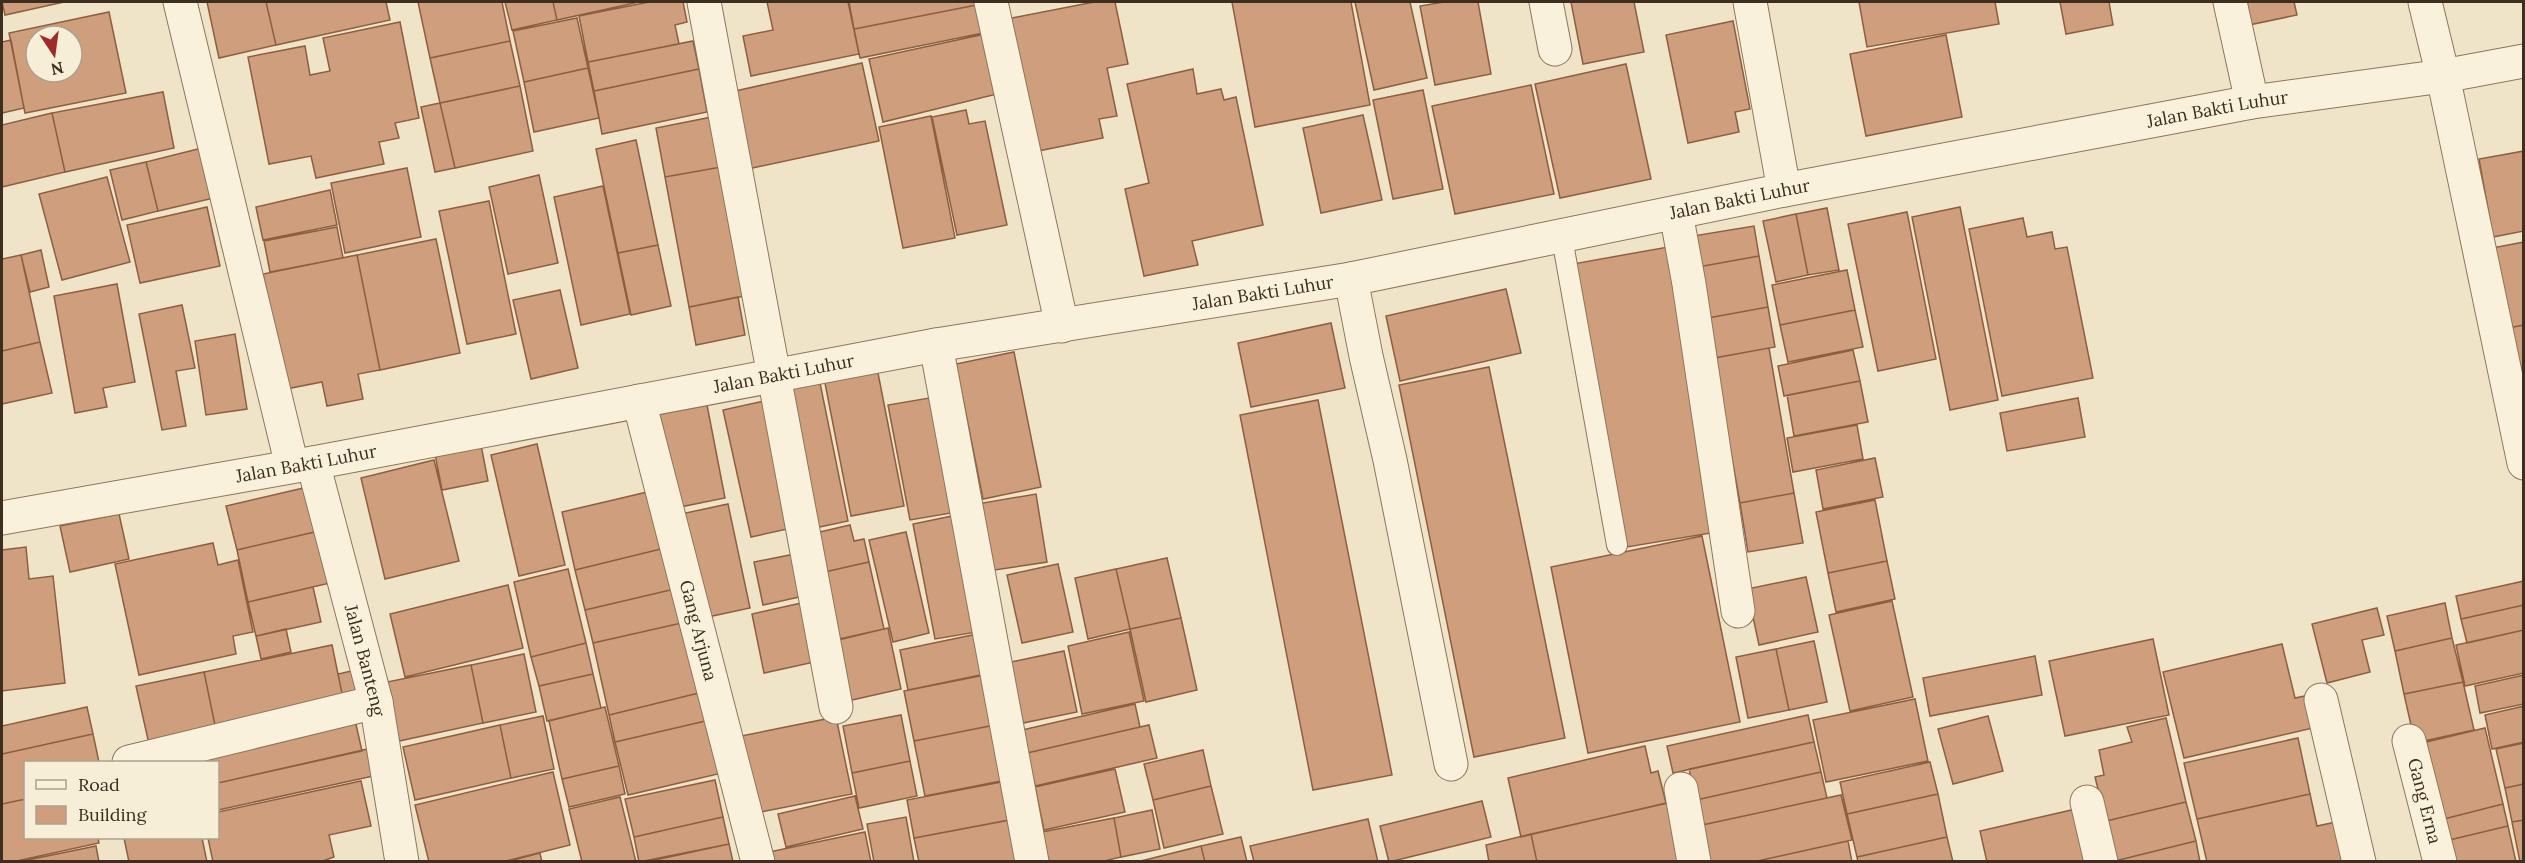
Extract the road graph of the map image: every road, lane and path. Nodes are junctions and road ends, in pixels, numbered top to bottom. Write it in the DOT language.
graph roads {
  1 [pos="180,2"];
  2 [pos="704,2"];
  3 [pos="991,2"];
  4 [pos="1546,2"];
  5 [pos="1750,2"];
  6 [pos="2230,2"];
  7 [pos="2425,2"];
  8 [pos="1555,49"];
  9 [pos="2523,61"];
  10 [pos="2443,76"];
  11 [pos="2252,102"];
  12 [pos="1784,190"];
  13 [pos="1676,213"];
  14 [pos="1562,237"];
  15 [pos="1351,279"];
  16 [pos="1062,326"];
  17 [pos="936,345"];
  18 [pos="774,376"];
  19 [pos="639,401"];
  20 [pos="2523,463"];
  21 [pos="303,465"];
  22 [pos="2,518"];
  23 [pos="1617,545"];
  24 [pos="1738,611"];
  25 [pos="2322,700"];
  26 [pos="376,702"];
  27 [pos="836,707"];
  28 [pos="2409,741"];
  29 [pos="133,761"];
  30 [pos="1451,764"];
  31 [pos="1681,789"];
  32 [pos="2087,802"];
  33 [pos="402,861"];
  34 [pos="758,861"];
  35 [pos="1032,861"];
  36 [pos="1694,861"];
  37 [pos="2101,861"];
  38 [pos="2359,861"];
  39 [pos="2440,861"];
  1 -- 21 [label="street, Jalan Banteng"];
  2 -- 18 [label="street"];
  3 -- 16 [label="street"];
  4 -- 8 [label="street"];
  5 -- 12 [label="street"];
  6 -- 11 [label="street"];
  7 -- 10 [label="street"];
  9 -- 10 [label="street, Jalan Bakti Luhur"];
  10 -- 11 [label="street, Jalan Bakti Luhur"];
  10 -- 20 [label="street"];
  11 -- 12 [label="street, Jalan Bakti Luhur"];
  12 -- 13 [label="street, Jalan Bakti Luhur"];
  13 -- 14 [label="street, Jalan Bakti Luhur"];
  13 -- 24 [label="street"];
  14 -- 15 [label="street, Jalan Bakti Luhur"];
  14 -- 23 [label="lane"];
  15 -- 16 [label="street, Jalan Bakti Luhur"];
  15 -- 30 [label="street"];
  16 -- 17 [label="street, Jalan Bakti Luhur"];
  17 -- 18 [label="street, Jalan Bakti Luhur"];
  17 -- 35 [label="street"];
  18 -- 19 [label="street, Jalan Bakti Luhur"];
  18 -- 27 [label="street"];
  19 -- 21 [label="street, Jalan Bakti Luhur"];
  19 -- 34 [label="street, Gang Arjuna"];
  21 -- 22 [label="street, Jalan Bakti Luhur"];
  21 -- 26 [label="street, Jalan Banteng"];
  25 -- 38 [label="street"];
  26 -- 29 [label="street"];
  26 -- 33 [label="street, Jalan Banteng"];
  28 -- 39 [label="street, Gang Erna"];
  31 -- 36 [label="street"];
  32 -- 37 [label="street"];
}
